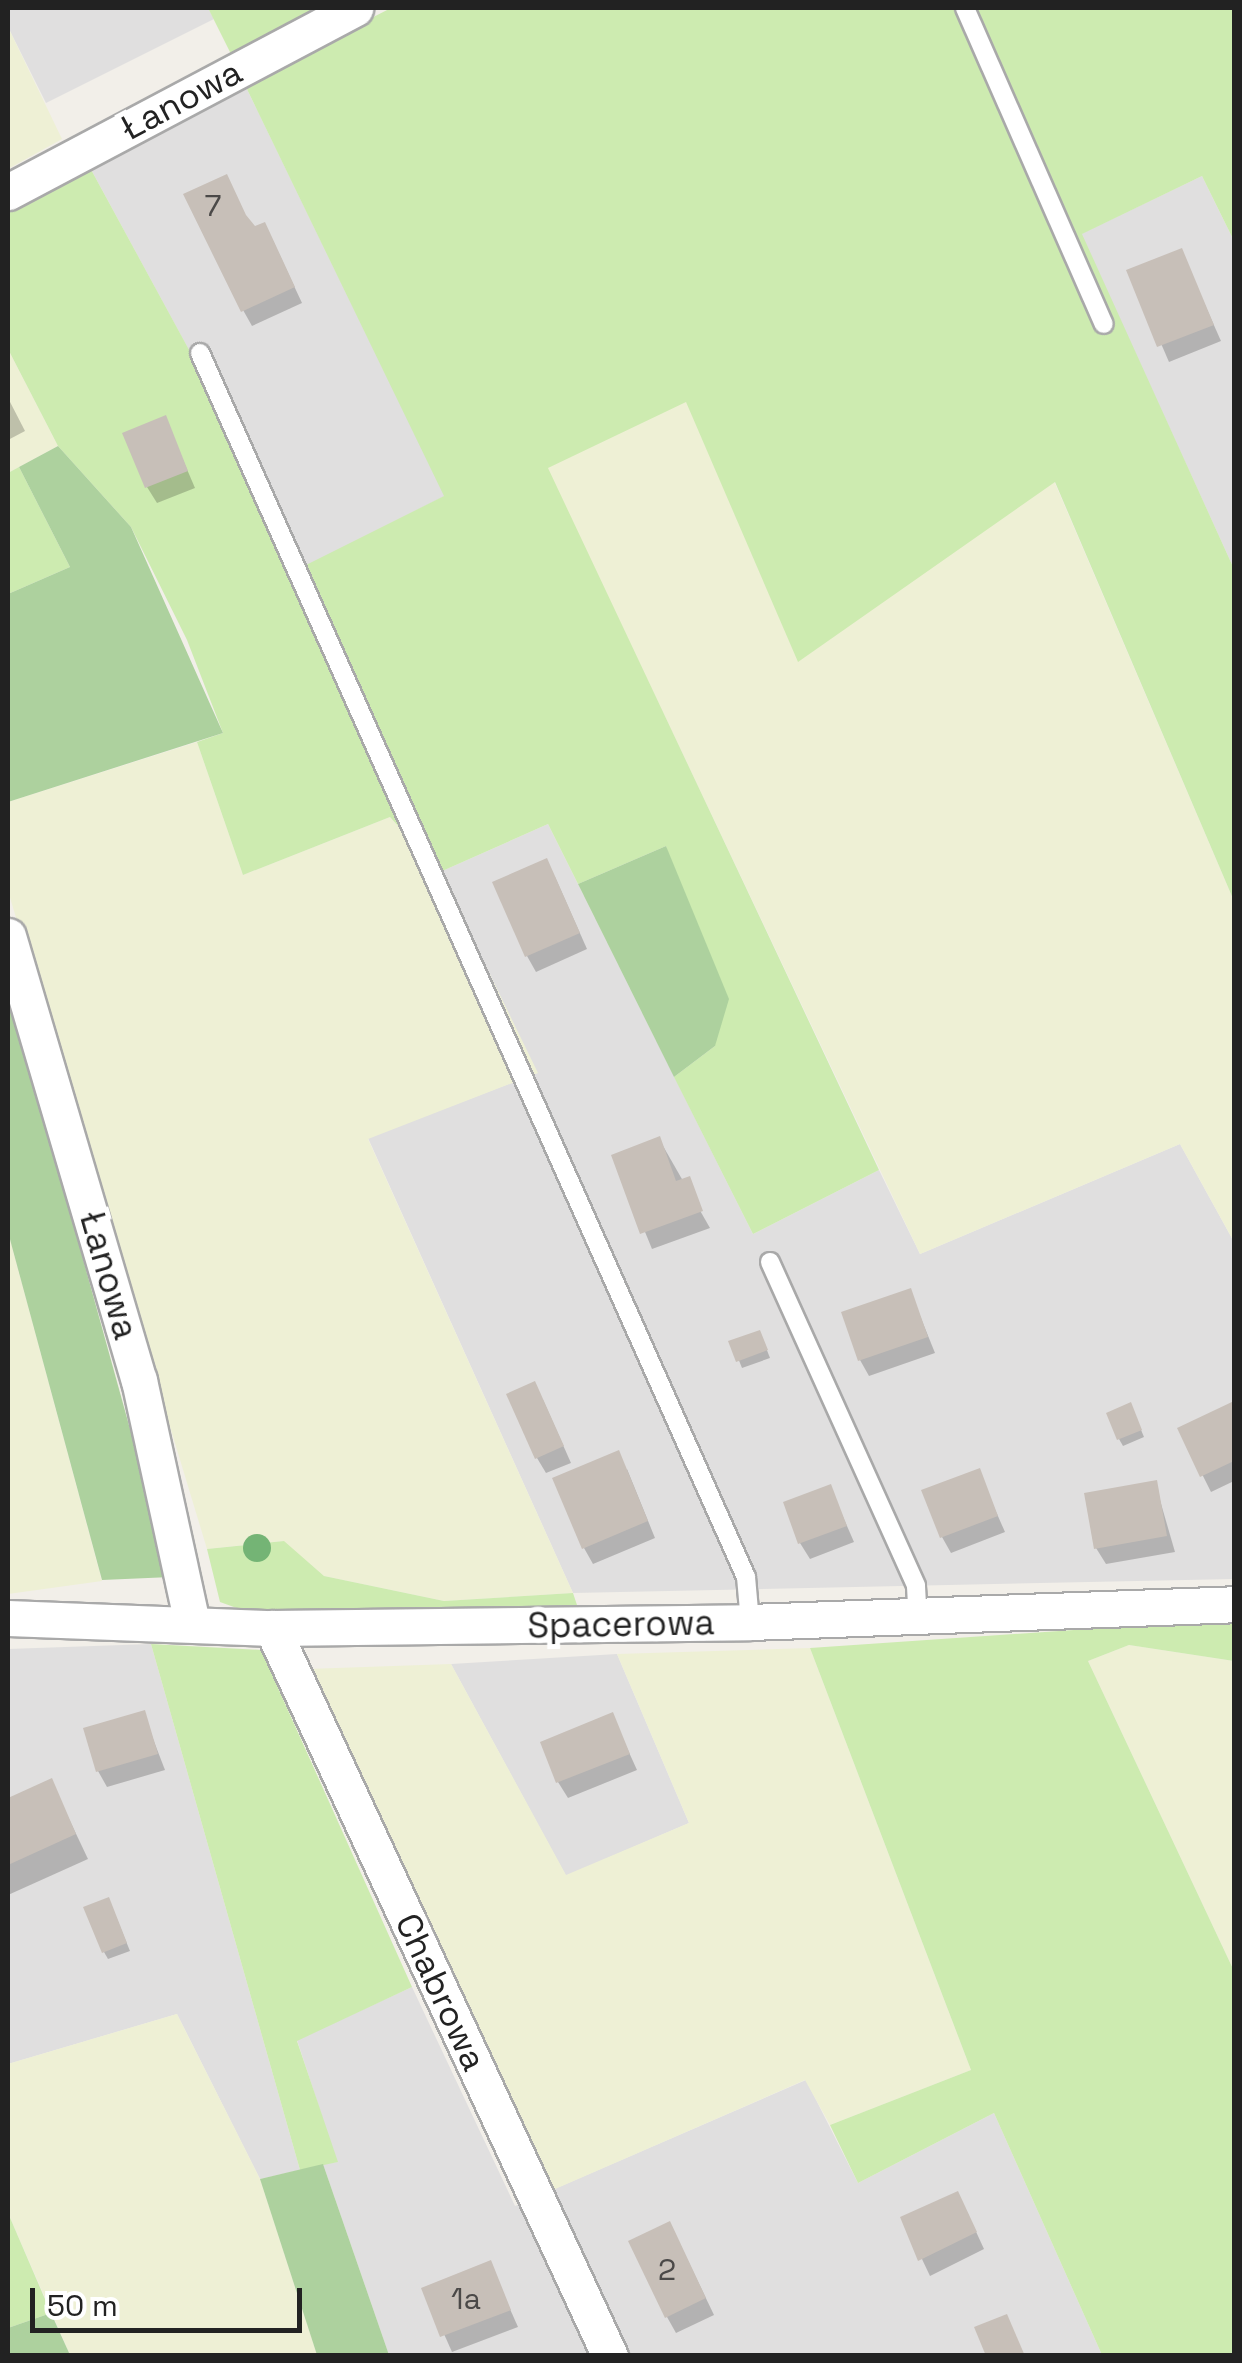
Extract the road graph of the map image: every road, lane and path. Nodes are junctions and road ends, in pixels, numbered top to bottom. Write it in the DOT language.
graph roads {
  1 [pos="355,8"];
  2 [pos="964,8"];
  3 [pos="8,192"];
  4 [pos="1104,324"];
  5 [pos="200,353"];
  6 [pos="8,936"];
  7 [pos="770,1262"];
  8 [pos="1234,1604"];
  9 [pos="8,1618"];
  10 [pos="191,1619"];
  11 [pos="918,1620"];
  12 [pos="750,1622"];
  13 [pos="272,1628"];
  14 [pos="610,2356"];
  1 -- 3 [label="street, Łanowa"];
  2 -- 4 [label="lane"];
  5 -- 12 [label="lane"];
  6 -- 10 [label="street, Łanowa"];
  7 -- 11 [label="lane"];
  8 -- 11 [label="street, Spacerowa"];
  9 -- 10 [label="street, Spacerowa"];
  10 -- 13 [label="street, Spacerowa"];
  11 -- 12 [label="street, Spacerowa"];
  12 -- 13 [label="street, Spacerowa"];
  13 -- 14 [label="street, Chabrowa"];
}
